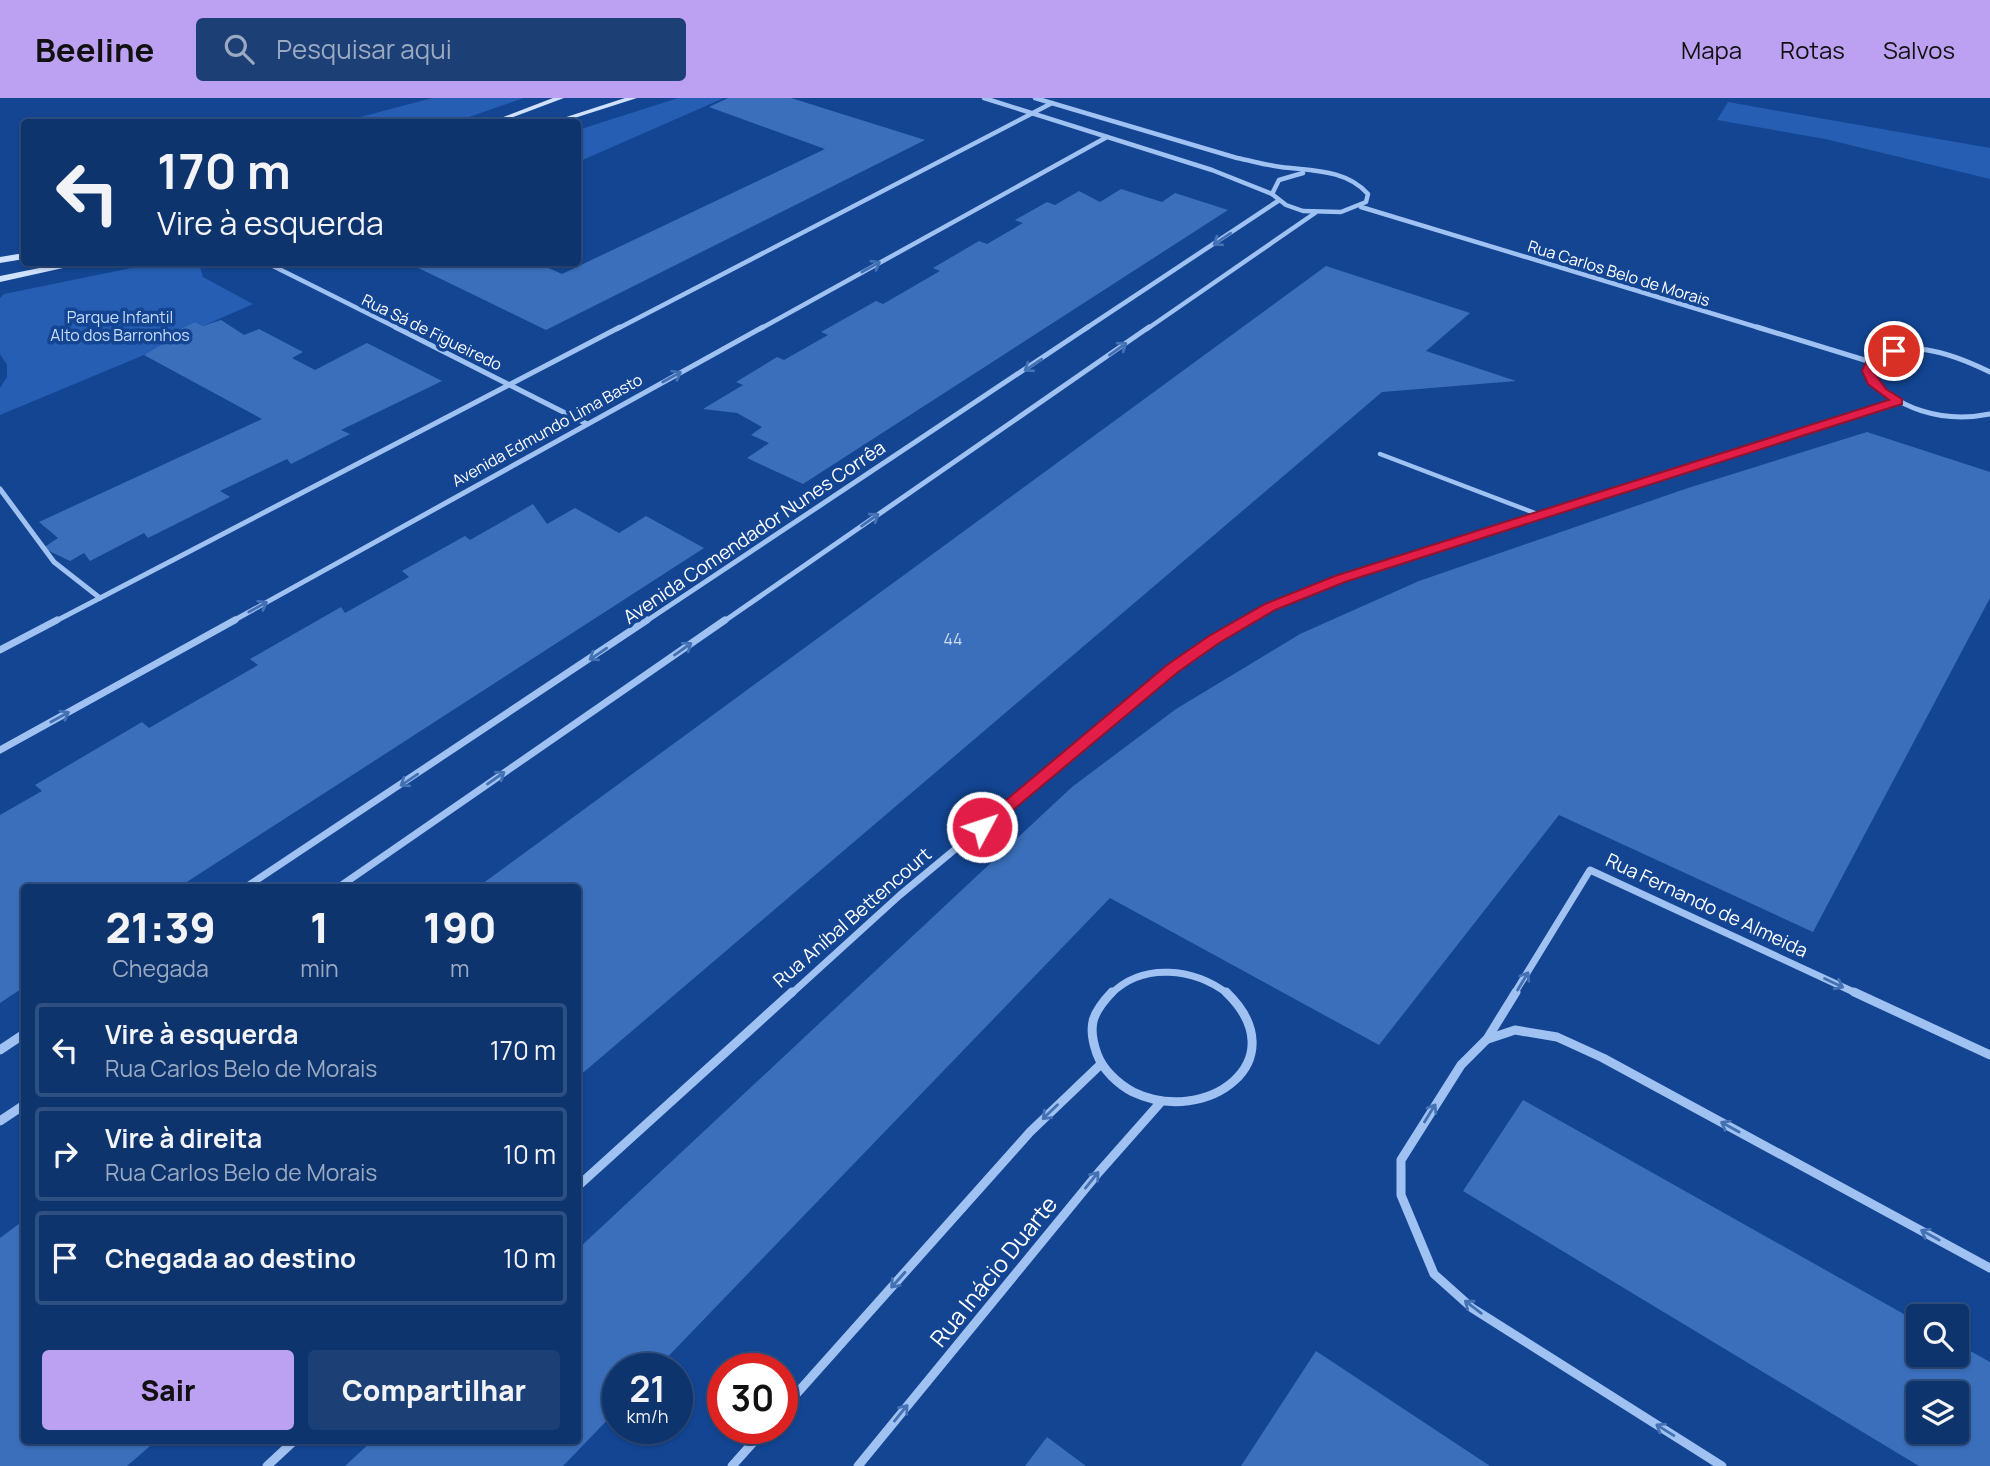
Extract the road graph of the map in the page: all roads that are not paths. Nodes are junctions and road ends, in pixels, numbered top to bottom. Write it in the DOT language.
graph roads {
  1 [pos="560,98"];
  2 [pos="633,98"];
  3 [pos="984,98"];
  4 [pos="1035,98"];
  5 [pos="1052,103"];
  6 [pos="1032,113"];
  7 [pos="502,119"];
  8 [pos="565,119"];
  9 [pos="1107,136"];
  10 [pos="1318,172"];
  11 [pos="1272,194"];
  12 [pos="1278,201"];
  13 [pos="1361,207"];
  14 [pos="1315,213"];
  15 [pos="21,256"];
  16 [pos="0,260"];
  17 [pos="66,266"];
  18 [pos="273,266"];
  19 [pos="0,279"];
  20 [pos="1871,362"];
  21 [pos="1990,372"];
  22 [pos="512,386"];
  23 [pos="1898,401"];
  24 [pos="1990,414"];
  25 [pos="587,424"];
  26 [pos="1380,454"];
  27 [pos="0,489"];
  28 [pos="1540,515"];
  29 [pos="100,598"];
  30 [pos="0,650"];
  31 [pos="0,750"];
  32 [pos="251,884"];
  33 [pos="344,884"];
  34 [pos="21,1036"];
  35 [pos="1487,1040"];
  36 [pos="0,1050"];
  37 [pos="1990,1055"];
  38 [pos="1100,1065"];
  39 [pos="1160,1103"];
  40 [pos="21,1107"];
  41 [pos="0,1121"];
  42 [pos="581,1183"];
  43 [pos="1990,1268"];
  44 [pos="798,1392"];
  45 [pos="291,1444"];
  46 [pos="752,1444"];
  47 [pos="267,1466"];
  48 [pos="732,1466"];
  49 [pos="858,1466"];
  50 [pos="1722,1466"];
  1 -- 7 [label="street"];
  2 -- 8 [label="street"];
  3 -- 6 [label="street"];
  4 -- 5 [label="street"];
  5 -- 6 [label="street"];
  5 -- 10 [label="street"];
  6 -- 9 [label="street"];
  6 -- 22 [label="street"];
  9 -- 11 [label="street"];
  25 -- 9 [label="street, Avenida Edmundo Lima Basto, one-way"];
  10 -- 11 [label="street"];
  10 -- 13 [label="street"];
  11 -- 12 [label="street"];
  12 -- 14 [label="street, Rua Carlos Belo de Morais"];
  12 -- 32 [label="street, Avenida Comendador Nunes Corrêa, one-way"];
  13 -- 14 [label="street, Rua Carlos Belo de Morais"];
  13 -- 20 [label="street, Rua Carlos Belo de Morais"];
  33 -- 14 [label="street, one-way"];
  15 -- 16 [label="street"];
  17 -- 19 [label="street"];
  18 -- 22 [label="street, Rua Sá de Figueiredo"];
  20 -- 21 [label="street"];
  20 -- 23 [label="street"];
  22 -- 25 [label="street, Rua Sá de Figueiredo"];
  22 -- 29 [label="street"];
  23 -- 24 [label="street"];
  23 -- 28 [label="street, Rua Aníbal Bettencourt"];
  31 -- 25 [label="street, Avenida Edmundo Lima Basto, one-way"];
  26 -- 28 [label="lane"];
  27 -- 29 [label="street"];
  28 -- 42 [label="street, Rua Aníbal Bettencourt"];
  29 -- 30 [label="street"];
  34 -- 36 [label="street"];
  35 -- 37 [label="street, Rua Fernando de Almeida, one-way"];
  43 -- 35 [label="street, Rua Fernando de Almeida, one-way"];
  50 -- 35 [label="street, Rua Fernando de Almeida, one-way"];
  38 -- 39 [label="street"];
  38 -- 39 [label="street"];
  38 -- 44 [label="street, one-way"];
  49 -- 39 [label="street, Rua Inácio Duarte, one-way"];
  40 -- 41 [label="street"];
  45 -- 47 [label="street"];
  46 -- 48 [label="street"];
}
